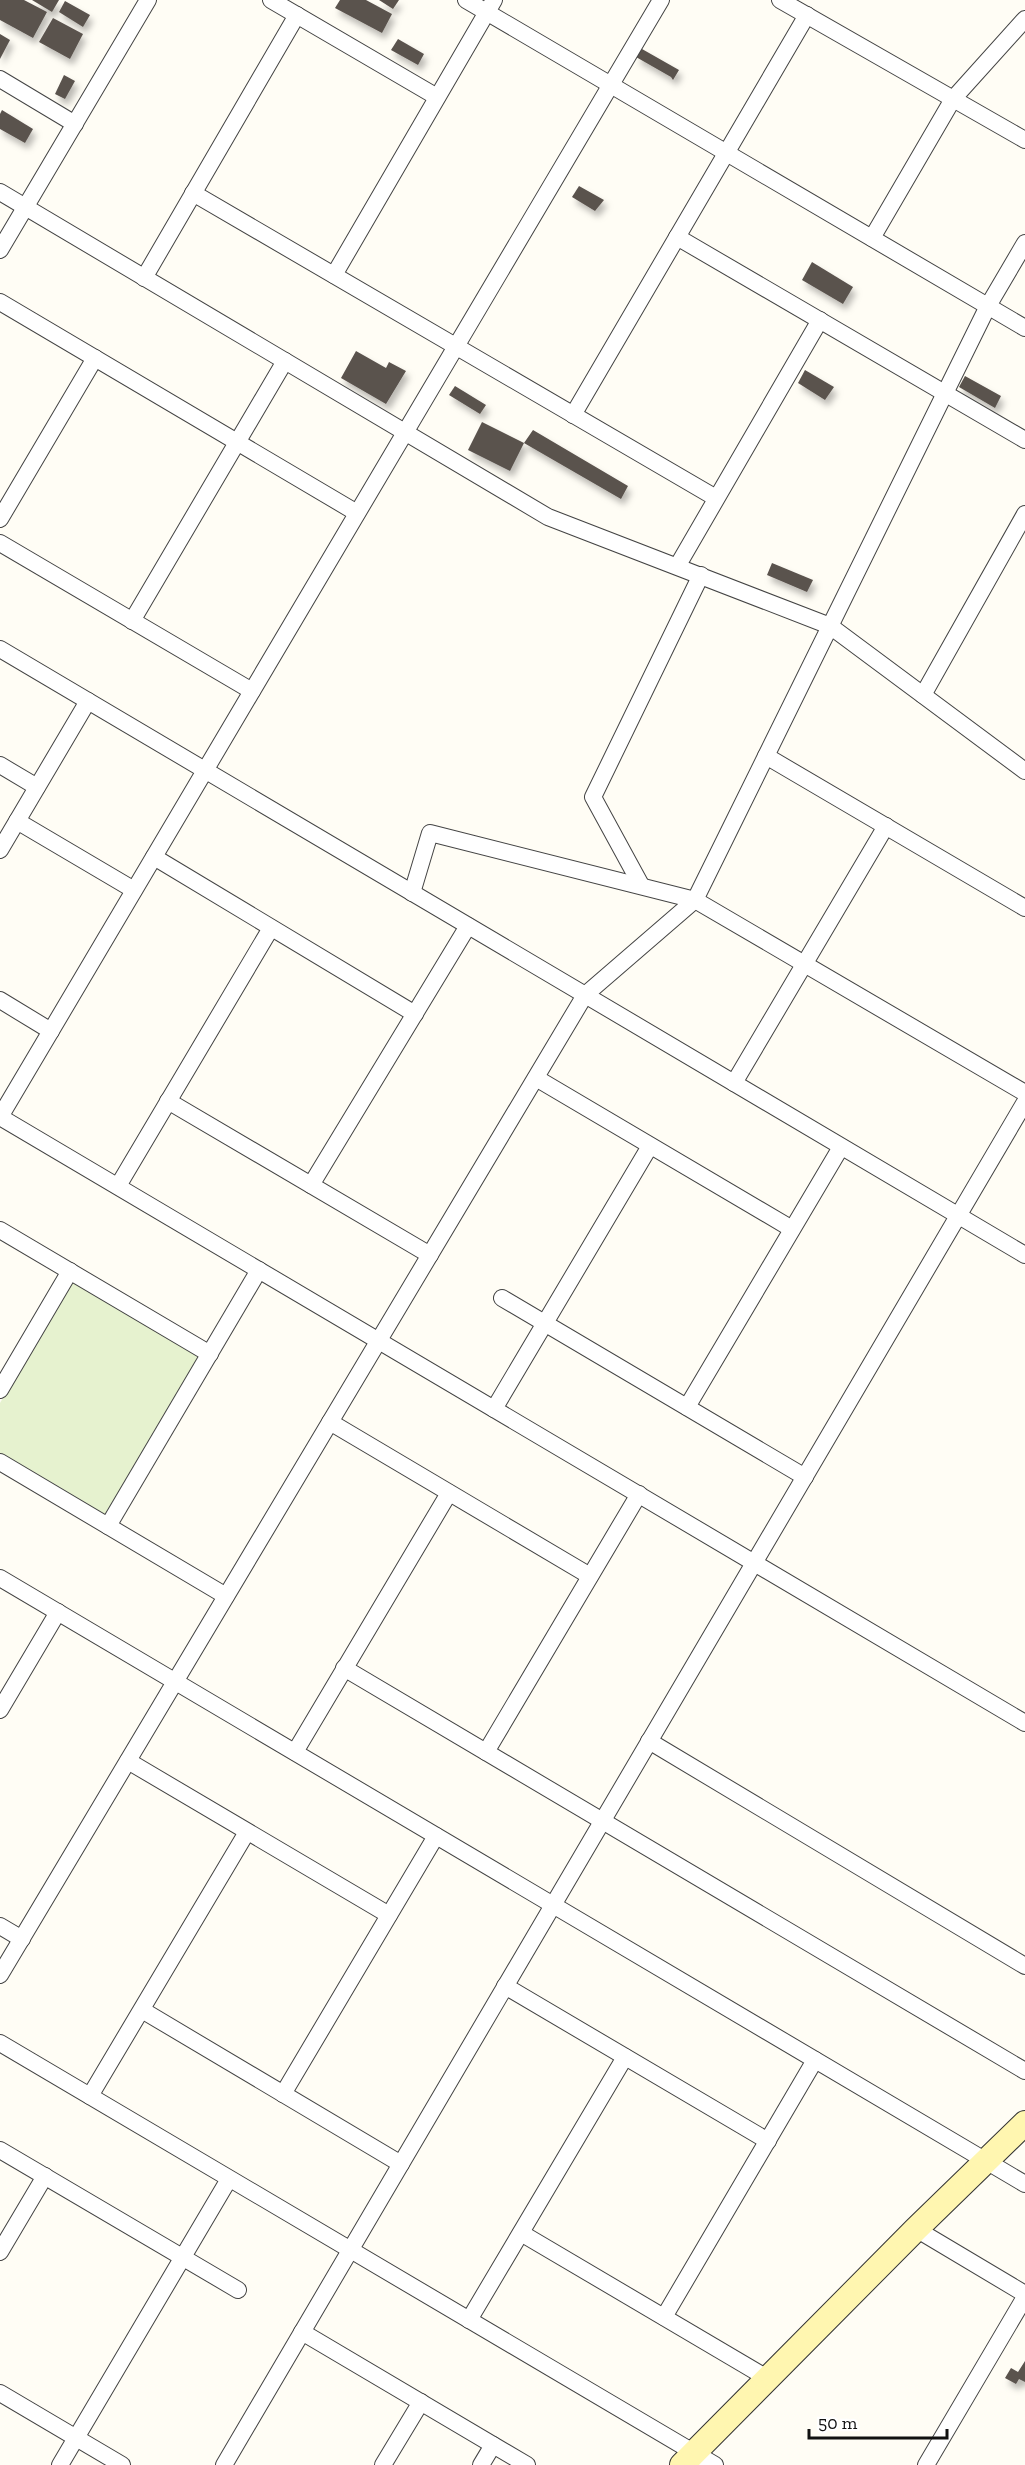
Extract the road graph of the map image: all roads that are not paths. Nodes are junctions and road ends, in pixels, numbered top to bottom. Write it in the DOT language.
graph roads {
  1 [pos="148,0"];
  2 [pos="271,0"];
  3 [pos="466,0"];
  4 [pos="661,0"];
  5 [pos="780,0"];
  6 [pos="490,6"];
  7 [pos="297,15"];
  8 [pos="807,15"];
  9 [pos="1025,19"];
  10 [pos="0,79"];
  11 [pos="610,85"];
  12 [pos="437,97"];
  13 [pos="953,99"];
  14 [pos="75,124"];
  15 [pos="1025,141"];
  16 [pos="727,153"];
  17 [pos="0,192"];
  18 [pos="193,193"];
  19 [pos="25,207"];
  20 [pos="677,237"];
  21 [pos="872,238"];
  22 [pos="1025,243"];
  23 [pos="0,250"];
  24 [pos="334,275"];
  25 [pos="144,278"];
  26 [pos="0,302"];
  27 [pos="988,306"];
  28 [pos="820,320"];
  29 [pos="1025,328"];
  30 [pos="456,346"];
  31 [pos="95,358"];
  32 [pos="285,361"];
  33 [pos="945,393"];
  34 [pos="573,415"];
  35 [pos="405,432"];
  36 [pos="1025,440"];
  37 [pos="237,442"];
  38 [pos="716,498"];
  39 [pos="357,513"];
  40 [pos="1025,514"];
  41 [pos="0,519"];
  42 [pos="0,543"];
  43 [pos="678,565"];
  44 [pos="702,575"];
  45 [pos="132,621"];
  46 [pos="830,626"];
  47 [pos="0,649"];
  48 [pos="252,691"];
  49 [pos="923,695"];
  50 [pos="88,701"];
  51 [pos="766,756"];
  52 [pos="0,765"];
  53 [pos="205,771"];
  54 [pos="1025,771"];
  55 [pos="37,787"];
  56 [pos="17,821"];
  57 [pos="886,826"];
  58 [pos="0,850"];
  59 [pos="154,857"];
  60 [pos="641,885"];
  61 [pos="134,890"];
  62 [pos="412,893"];
  63 [pos="695,900"];
  64 [pos="1025,908"];
  65 [pos="468,926"];
  66 [pos="271,928"];
  67 [pos="804,964"];
  68 [pos="585,995"];
  69 [pos="0,1000"];
  70 [pos="414,1014"];
  71 [pos="51,1031"];
  72 [pos="536,1078"];
  73 [pos="734,1083"];
  74 [pos="1025,1093"];
  75 [pos="168,1101"];
  76 [pos="1025,1102"];
  77 [pos="0,1117"];
  78 [pos="650,1146"];
  79 [pos="841,1147"];
  80 [pos="311,1185"];
  81 [pos="118,1186"];
  82 [pos="958,1216"];
  83 [pos="792,1229"];
  84 [pos="0,1230"];
  85 [pos="430,1255"];
  86 [pos="1025,1255"];
  87 [pos="259,1270"];
  88 [pos="70,1271"];
  89 [pos="502,1298"];
  90 [pos="545,1323"];
  91 [pos="379,1340"];
  92 [pos="210,1354"];
  93 [pos="0,1390"];
  94 [pos="687,1407"];
  95 [pos="494,1409"];
  96 [pos="330,1422"];
  97 [pos="0,1462"];
  98 [pos="805,1477"];
  99 [pos="449,1492"];
  100 [pos="639,1494"];
  101 [pos="108,1526"];
  102 [pos="754,1563"];
  103 [pos="590,1576"];
  104 [pos="0,1578"];
  105 [pos="226,1596"];
  106 [pos="58,1612"];
  107 [pos="344,1668"];
  108 [pos="175,1681"];
  109 [pos="6,1688"];
  110 [pos="0,1710"];
  111 [pos="1025,1723"];
  112 [pos="649,1742"];
  113 [pos="295,1752"];
  114 [pos="486,1752"];
  115 [pos="128,1761"];
  116 [pos="602,1821"];
  117 [pos="247,1832"];
  118 [pos="436,1836"];
  119 [pos="553,1905"];
  120 [pos="389,1915"];
  121 [pos="0,1926"];
  122 [pos="22,1939"];
  123 [pos="1025,1966"];
  124 [pos="0,1975"];
  125 [pos="505,1986"];
  126 [pos="142,2010"];
  127 [pos="0,2043"];
  128 [pos="625,2057"];
  129 [pos="815,2060"];
  130 [pos="1025,2071"];
  131 [pos="283,2094"];
  132 [pos="90,2096"];
  133 [pos="1025,2123"];
  134 [pos="768,2141"];
  135 [pos="0,2150"];
  136 [pos="985,2161"];
  137 [pos="401,2164"];
  138 [pos="45,2176"];
  139 [pos="229,2179"];
  140 [pos="1025,2184"];
  141 [pos="916,2229"];
  142 [pos="520,2233"];
  143 [pos="350,2250"];
  144 [pos="0,2252"];
  145 [pos="183,2257"];
  146 [pos="238,2290"];
  147 [pos="1025,2296"];
  148 [pos="664,2317"];
  149 [pos="469,2320"];
  150 [pos="302,2332"];
  151 [pos="767,2378"];
  152 [pos="0,2393"];
  153 [pos="421,2402"];
  154 [pos="76,2438"];
  155 [pos="493,2445"];
  156 [pos="688,2459"];
  157 [pos="60,2465"];
  158 [pos="122,2465"];
  159 [pos="224,2465"];
  160 [pos="383,2465"];
  161 [pos="481,2465"];
  162 [pos="527,2465"];
  163 [pos="715,2465"];
  164 [pos="926,2465"];
  1 -- 14 [label="street"];
  2 -- 7 [label="street"];
  3 -- 6 [label="street"];
  4 -- 11 [label="street"];
  5 -- 8 [label="street"];
  6 -- 11 [label="street"];
  6 -- 12 [label="street"];
  7 -- 12 [label="street"];
  7 -- 18 [label="street"];
  8 -- 13 [label="street"];
  8 -- 16 [label="street"];
  9 -- 13 [label="street"];
  10 -- 14 [label="street"];
  11 -- 16 [label="street"];
  11 -- 30 [label="street"];
  12 -- 24 [label="street"];
  13 -- 15 [label="street"];
  13 -- 21 [label="street"];
  14 -- 19 [label="street"];
  16 -- 20 [label="street"];
  16 -- 21 [label="street"];
  17 -- 19 [label="street"];
  18 -- 24 [label="street"];
  18 -- 25 [label="street"];
  19 -- 23 [label="street"];
  19 -- 25 [label="street"];
  20 -- 28 [label="street"];
  20 -- 34 [label="street"];
  21 -- 27 [label="street"];
  22 -- 27 [label="street"];
  24 -- 30 [label="street"];
  25 -- 32 [label="street"];
  26 -- 31 [label="street"];
  27 -- 29 [label="street"];
  27 -- 33 [label="street"];
  28 -- 33 [label="street"];
  28 -- 38 [label="street"];
  30 -- 34 [label="street"];
  30 -- 35 [label="street"];
  31 -- 37 [label="street"];
  31 -- 41 [label="street"];
  32 -- 35 [label="street"];
  32 -- 37 [label="street"];
  33 -- 36 [label="street"];
  33 -- 46 [label="street"];
  34 -- 38 [label="street"];
  35 -- 39 [label="street"];
  35 -- 43 [label="street"];
  37 -- 39 [label="street"];
  37 -- 45 [label="street"];
  38 -- 43 [label="street"];
  39 -- 48 [label="street"];
  40 -- 49 [label="street"];
  42 -- 45 [label="street"];
  43 -- 44 [label="street"];
  44 -- 46 [label="street"];
  44 -- 60 [label="street"];
  45 -- 48 [label="street"];
  46 -- 49 [label="street"];
  46 -- 51 [label="street"];
  47 -- 50 [label="street"];
  48 -- 53 [label="street"];
  49 -- 54 [label="street"];
  50 -- 53 [label="street"];
  50 -- 55 [label="street"];
  51 -- 57 [label="street"];
  51 -- 63 [label="street"];
  52 -- 55 [label="street"];
  53 -- 59 [label="street"];
  53 -- 62 [label="street"];
  55 -- 56 [label="street"];
  56 -- 58 [label="street"];
  56 -- 61 [label="street"];
  57 -- 64 [label="street"];
  57 -- 67 [label="street"];
  59 -- 61 [label="street"];
  59 -- 66 [label="street"];
  60 -- 62 [label="street"];
  60 -- 63 [label="street"];
  61 -- 71 [label="street"];
  62 -- 65 [label="street"];
  63 -- 67 [label="street"];
  63 -- 68 [label="street"];
  65 -- 68 [label="street"];
  65 -- 70 [label="street"];
  66 -- 70 [label="street"];
  66 -- 75 [label="street"];
  67 -- 73 [label="street"];
  67 -- 74 [label="street"];
  68 -- 72 [label="street"];
  68 -- 73 [label="street"];
  69 -- 71 [label="street"];
  70 -- 80 [label="street"];
  71 -- 77 [label="street"];
  72 -- 78 [label="street"];
  72 -- 85 [label="street"];
  73 -- 79 [label="street"];
  75 -- 80 [label="street"];
  75 -- 81 [label="street"];
  76 -- 82 [label="street"];
  77 -- 81 [label="street"];
  78 -- 83 [label="street"];
  78 -- 90 [label="street"];
  79 -- 82 [label="street"];
  79 -- 83 [label="street"];
  80 -- 85 [label="street"];
  81 -- 87 [label="street"];
  82 -- 86 [label="street"];
  82 -- 98 [label="street"];
  83 -- 94 [label="street"];
  84 -- 88 [label="street"];
  85 -- 91 [label="street"];
  87 -- 91 [label="street"];
  87 -- 92 [label="street"];
  88 -- 92 [label="street"];
  88 -- 93 [label="street"];
  89 -- 90 [label="street"];
  90 -- 94 [label="street"];
  90 -- 95 [label="street"];
  91 -- 95 [label="street"];
  91 -- 96 [label="street"];
  92 -- 101 [label="street"];
  94 -- 98 [label="street"];
  95 -- 100 [label="street"];
  96 -- 99 [label="street"];
  96 -- 105 [label="street"];
  97 -- 101 [label="street"];
  98 -- 102 [label="street"];
  99 -- 103 [label="street"];
  99 -- 107 [label="street"];
  100 -- 102 [label="street"];
  100 -- 103 [label="street"];
  101 -- 105 [label="street"];
  102 -- 111 [label="street"];
  102 -- 112 [label="street"];
  103 -- 114 [label="street"];
  104 -- 106 [label="street"];
  105 -- 108 [label="street"];
  106 -- 108 [label="street"];
  106 -- 109 [label="street"];
  107 -- 113 [label="street"];
  107 -- 114 [label="street"];
  108 -- 113 [label="street"];
  108 -- 115 [label="street"];
  109 -- 110 [label="street"];
  112 -- 116 [label="street"];
  112 -- 123 [label="street"];
  113 -- 118 [label="street"];
  114 -- 116 [label="street"];
  115 -- 117 [label="street"];
  115 -- 122 [label="street"];
  116 -- 119 [label="street"];
  116 -- 130 [label="street"];
  117 -- 120 [label="street"];
  117 -- 126 [label="street"];
  118 -- 119 [label="street"];
  118 -- 120 [label="street"];
  119 -- 125 [label="street"];
  119 -- 129 [label="street"];
  120 -- 131 [label="street"];
  121 -- 122 [label="street"];
  122 -- 124 [label="street"];
  125 -- 128 [label="street"];
  125 -- 137 [label="street"];
  126 -- 131 [label="street"];
  126 -- 132 [label="street"];
  127 -- 132 [label="street"];
  128 -- 134 [label="street"];
  128 -- 142 [label="street"];
  129 -- 134 [label="street"];
  129 -- 136 [label="street"];
  131 -- 137 [label="street"];
  132 -- 139 [label="street"];
  133 -- 136 [label="main road"];
  134 -- 148 [label="street"];
  135 -- 138 [label="street"];
  136 -- 140 [label="street"];
  136 -- 141 [label="main road"];
  137 -- 143 [label="street"];
  138 -- 144 [label="street"];
  138 -- 145 [label="street"];
  139 -- 143 [label="street"];
  139 -- 145 [label="street"];
  141 -- 147 [label="street"];
  141 -- 151 [label="main road"];
  142 -- 148 [label="street"];
  142 -- 149 [label="street"];
  143 -- 149 [label="street"];
  143 -- 150 [label="street"];
  145 -- 146 [label="street"];
  145 -- 154 [label="street"];
  147 -- 164 [label="street"];
  148 -- 151 [label="street"];
  149 -- 156 [label="street"];
  150 -- 153 [label="street"];
  150 -- 159 [label="street"];
  151 -- 156 [label="main road"];
  152 -- 154 [label="street"];
  153 -- 155 [label="street"];
  153 -- 160 [label="street"];
  154 -- 157 [label="street"];
  154 -- 158 [label="street"];
  155 -- 161 [label="street"];
  155 -- 162 [label="street"];
  156 -- 163 [label="street"];
}
